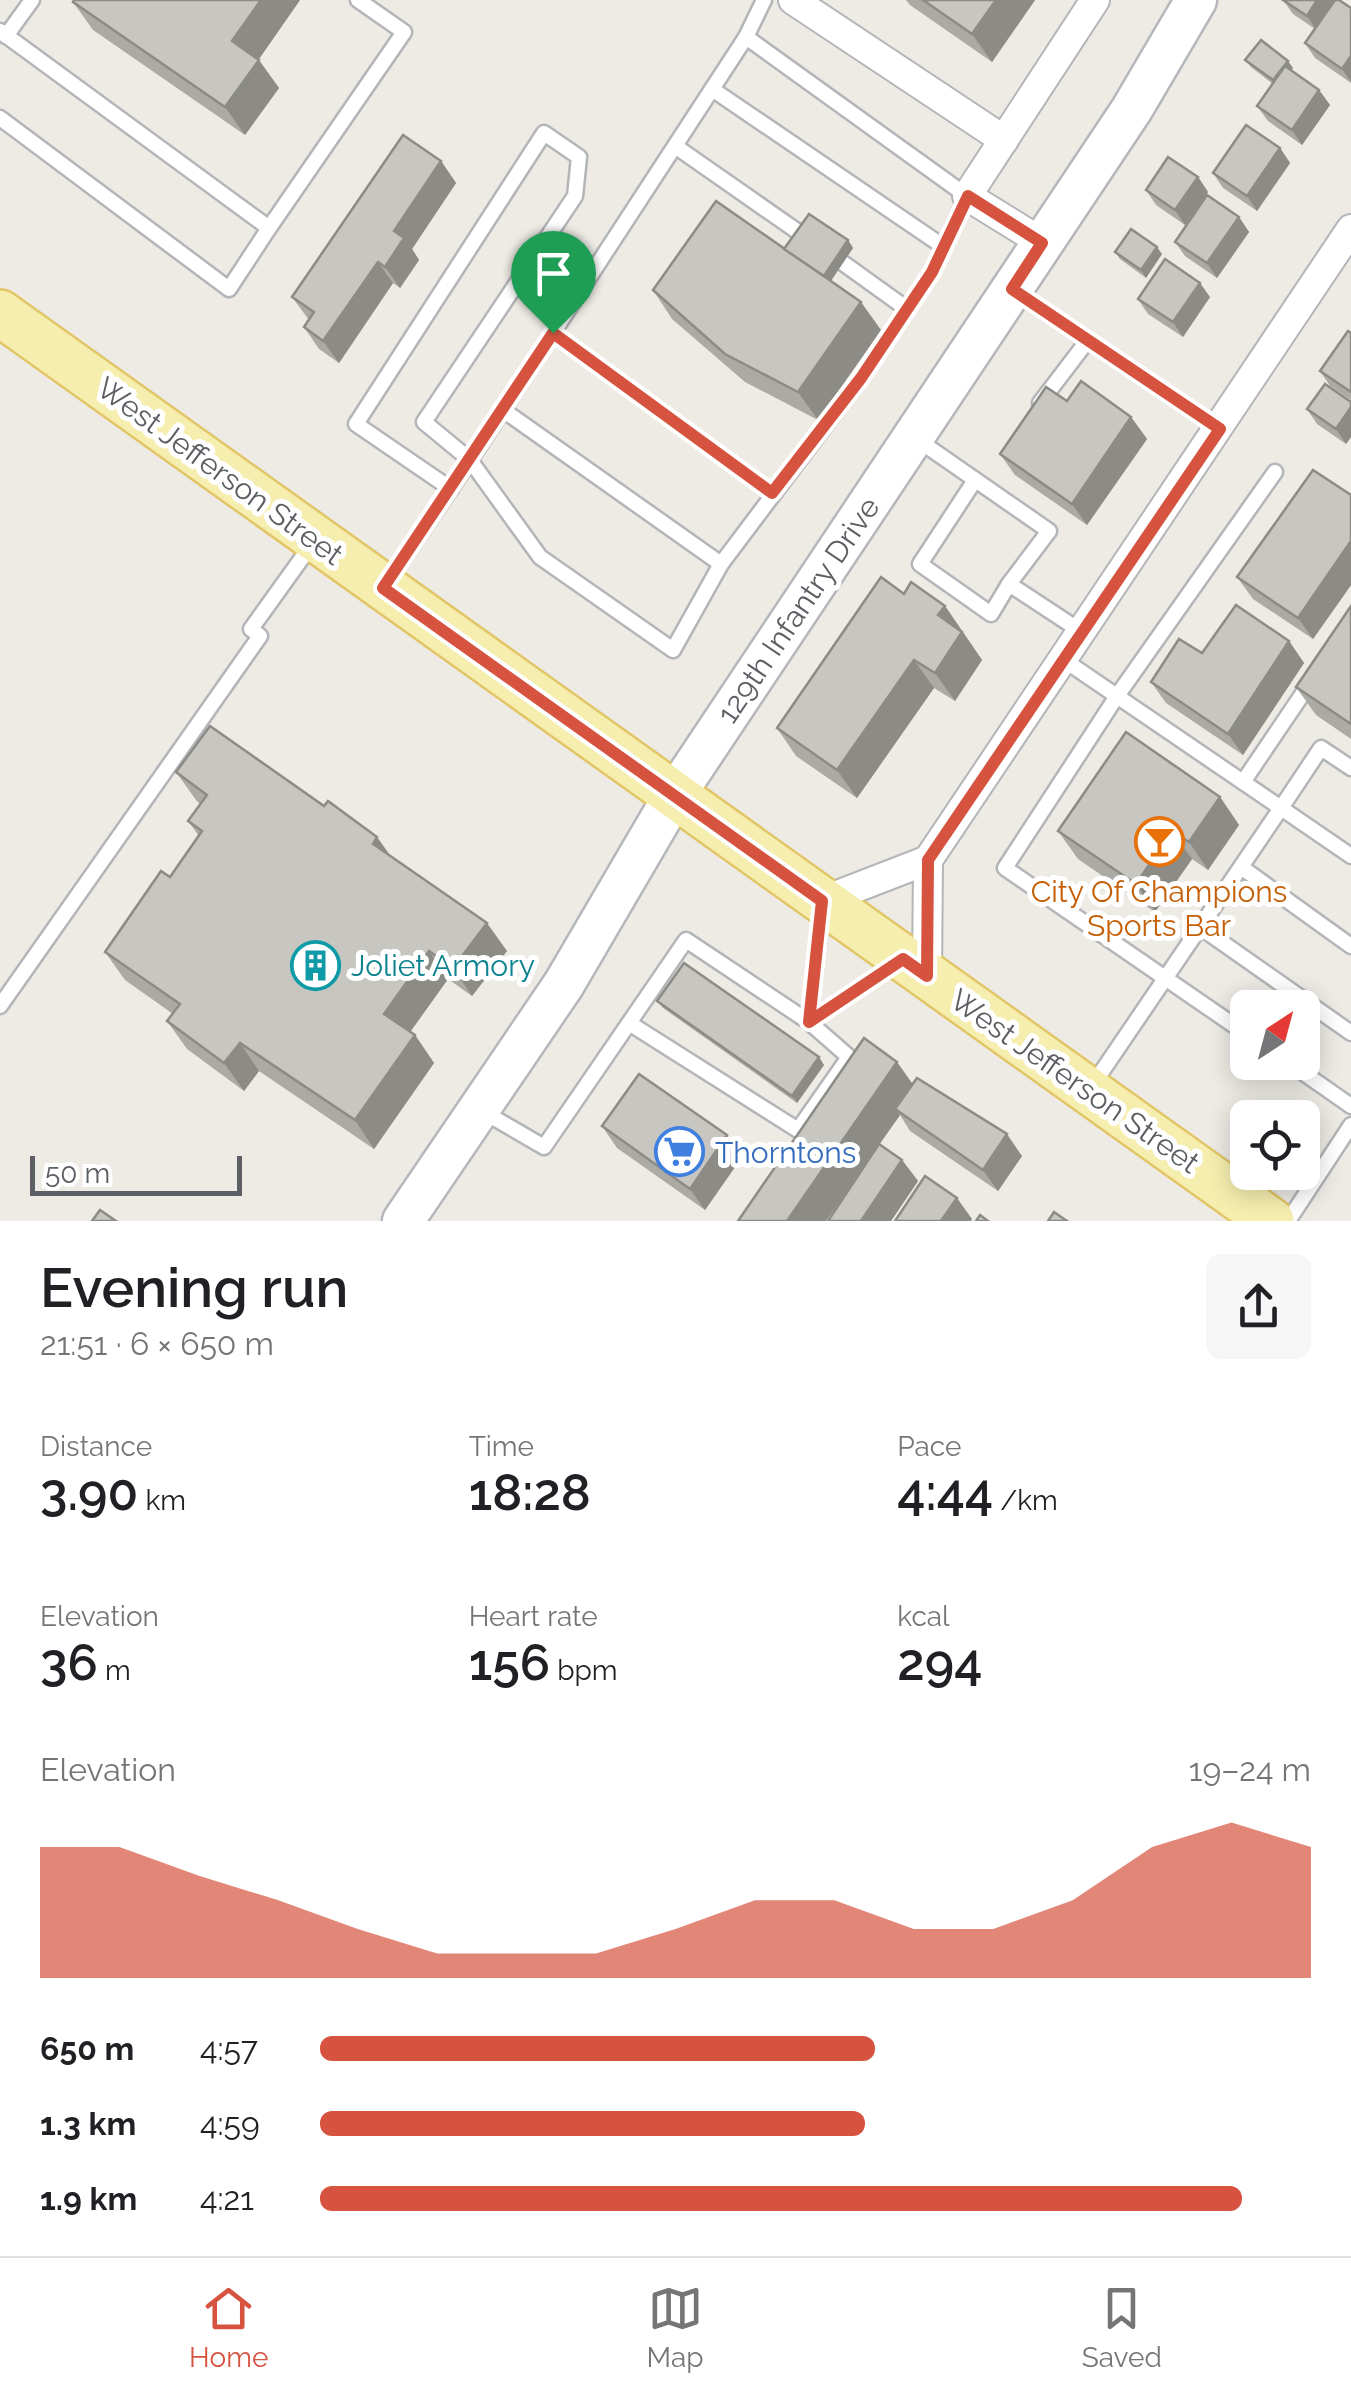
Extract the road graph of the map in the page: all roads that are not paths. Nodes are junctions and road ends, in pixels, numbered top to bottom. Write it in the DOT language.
graph roads {
  1 [pos="32,0"];
  2 [pos="358,0"];
  3 [pos="764,0"];
  4 [pos="793,0"];
  5 [pos="1095,0"];
  6 [pos="1196,0"];
  7 [pos="3,34"];
  8 [pos="746,36"];
  9 [pos="712,89"];
  10 [pos="0,118"];
  11 [pos="1004,140"];
  12 [pos="674,146"];
  13 [pos="968,196"];
  14 [pos="270,228"];
  15 [pos="804,236"];
  16 [pos="1349,237"];
  17 [pos="1042,243"];
  18 [pos="944,247"];
  19 [pos="842,264"];
  20 [pos="1012,289"];
  21 [pos="908,309"];
  22 [pos="0,314"];
  23 [pos="553,333"];
  24 [pos="1088,340"];
  25 [pos="503,410"];
  26 [pos="1034,411"];
  27 [pos="1220,429"];
  28 [pos="913,437"];
  29 [pos="470,460"];
  30 [pos="1274,472"];
  31 [pos="975,480"];
  32 [pos="451,489"];
  33 [pos="772,493"];
  34 [pos="316,539"];
  35 [pos="721,564"];
  36 [pos="1009,584"];
  37 [pos="383,588"];
  38 [pos="1082,632"];
  39 [pos="1064,660"];
  40 [pos="1318,669"];
  41 [pos="1118,696"];
  42 [pos="1351,768"];
  43 [pos="1243,782"];
  44 [pos="674,796"];
  45 [pos="1281,808"];
  46 [pos="1351,856"];
  47 [pos="928,860"];
  48 [pos="1241,867"];
  49 [pos="822,901"];
  50 [pos="1200,927"];
  51 [pos="1351,946"];
  52 [pos="915,967"];
  53 [pos="1166,978"];
  54 [pos="0,1006"];
  55 [pos="630,1022"];
  56 [pos="809,1022"];
  57 [pos="1230,1022"];
  58 [pos="1351,1033"];
  59 [pos="1314,1080"];
  60 [pos="1089,1091"];
  61 [pos="1351,1106"];
  62 [pos="479,1110"];
  63 [pos="1351,1125"];
  64 [pos="403,1221"];
  65 [pos="1271,1221"];
  66 [pos="1288,1221"];
  1 -- 7 [label="lane"];
  2 -- 14 [label="lane"];
  3 -- 8 [label="lane"];
  4 -- 11 [label="street"];
  5 -- 11 [label="street"];
  6 -- 17 [label="street, 129th Infantry Drive"];
  7 -- 14 [label="lane"];
  8 -- 9 [label="lane"];
  8 -- 13 [label="lane"];
  9 -- 12 [label="lane"];
  9 -- 18 [label="lane"];
  10 -- 14 [label="lane"];
  11 -- 13 [label="street"];
  12 -- 15 [label="lane"];
  12 -- 23 [label="lane"];
  13 -- 17 [label="street"];
  13 -- 18 [label="lane"];
  16 -- 27 [label="street"];
  17 -- 20 [label="street, 129th Infantry Drive"];
  18 -- 21 [label="lane"];
  19 -- 21 [label="lane"];
  20 -- 24 [label="lane"];
  20 -- 28 [label="street, 129th Infantry Drive"];
  21 -- 33 [label="lane"];
  22 -- 34 [label="main road, West Jefferson Street"];
  23 -- 25 [label="lane"];
  23 -- 33 [label="lane"];
  24 -- 26 [label="lane"];
  24 -- 27 [label="lane"];
  25 -- 29 [label="lane"];
  25 -- 35 [label="lane"];
  27 -- 38 [label="street"];
  28 -- 31 [label="lane"];
  28 -- 44 [label="street, 129th Infantry Drive"];
  29 -- 32 [label="lane"];
  29 -- 32 [label="lane"];
  29 -- 35 [label="lane"];
  30 -- 41 [label="lane"];
  31 -- 36 [label="lane"];
  31 -- 36 [label="lane"];
  32 -- 37 [label="lane"];
  33 -- 35 [label="lane"];
  34 -- 37 [label="main road, West Jefferson Street"];
  34 -- 54 [label="lane"];
  36 -- 38 [label="lane"];
  37 -- 44 [label="main road, West Jefferson Street"];
  38 -- 39 [label="street"];
  39 -- 41 [label="lane"];
  39 -- 47 [label="street"];
  40 -- 43 [label="lane"];
  41 -- 43 [label="lane"];
  41 -- 53 [label="lane"];
  42 -- 45 [label="lane"];
  43 -- 45 [label="lane"];
  44 -- 49 [label="main road, West Jefferson Street"];
  44 -- 62 [label="street, 129th Infantry Drive"];
  45 -- 46 [label="lane"];
  45 -- 48 [label="lane"];
  47 -- 49 [label="street"];
  47 -- 52 [label="street"];
  48 -- 50 [label="lane"];
  48 -- 51 [label="lane"];
  49 -- 52 [label="main road, West Jefferson Street"];
  49 -- 56 [label="lane"];
  50 -- 53 [label="lane"];
  50 -- 58 [label="lane"];
  52 -- 56 [label="lane"];
  52 -- 60 [label="main road, West Jefferson Street"];
  53 -- 57 [label="lane"];
  53 -- 60 [label="lane"];
  55 -- 56 [label="lane"];
  55 -- 56 [label="lane"];
  55 -- 62 [label="lane"];
  59 -- 61 [label="lane"];
  60 -- 65 [label="main road, West Jefferson Street"];
  62 -- 64 [label="street, 129th Infantry Drive"];
  63 -- 66 [label="lane"];
}
